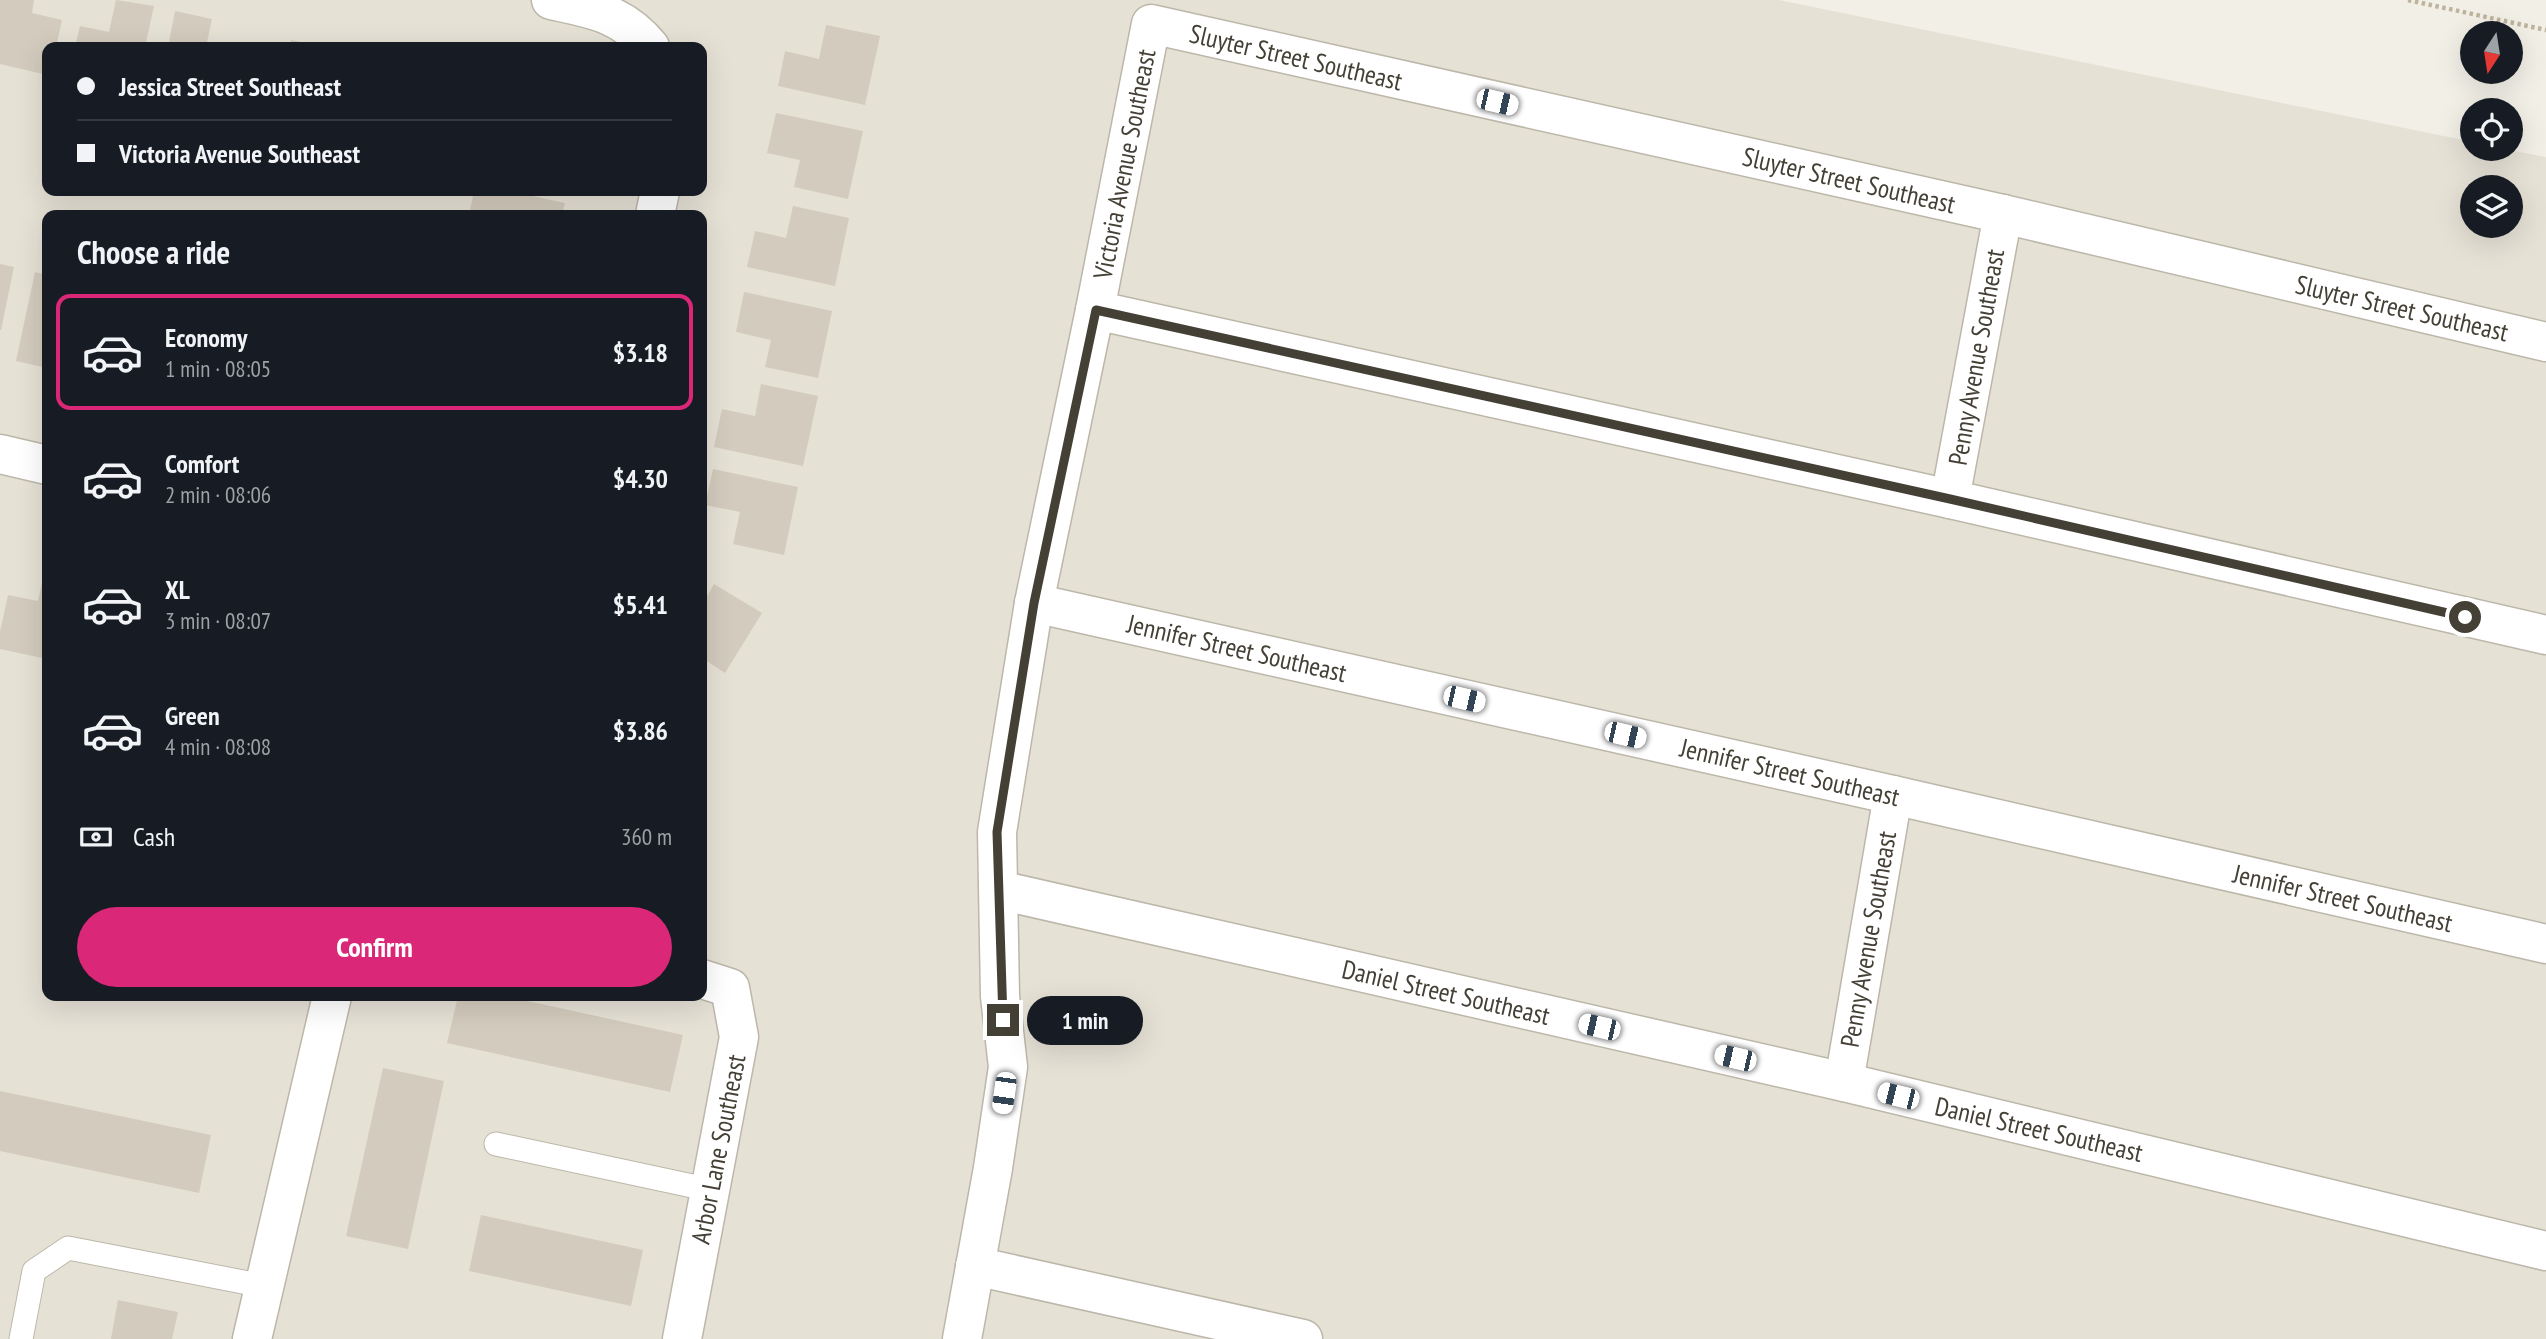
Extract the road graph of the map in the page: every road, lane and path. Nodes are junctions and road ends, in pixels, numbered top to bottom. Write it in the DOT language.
graph roads {
  1 [pos="551,0"];
  2 [pos="2408,0"];
  3 [pos="1151,24"];
  4 [pos="2546,30"];
  5 [pos="646,42"];
  6 [pos="2003,214"];
  7 [pos="1096,310"];
  8 [pos="2546,342"];
  9 [pos="0,454"];
  10 [pos="42,464"];
  11 [pos="1950,499"];
  12 [pos="1034,603"];
  13 [pos="2546,635"];
  14 [pos="1893,795"];
  15 [pos="999,890"];
  16 [pos="2546,944"];
  17 [pos="707,981"];
  18 [pos="331,1001"];
  19 [pos="1844,1083"];
  20 [pos="496,1144"];
  21 [pos="711,1190"];
  22 [pos="2546,1251"];
  23 [pos="975,1266"];
  24 [pos="264,1286"];
  25 [pos="21,1339"];
  26 [pos="252,1339"];
  27 [pos="682,1339"];
  28 [pos="962,1339"];
  29 [pos="1303,1339"];
  1 -- 5 [label="street"];
  2 -- 4 [label="path"];
  3 -- 6 [label="street, Sluyter Street Southeast"];
  3 -- 7 [label="street, Victoria Avenue Southeast"];
  6 -- 8 [label="street, Sluyter Street Southeast"];
  6 -- 11 [label="street, Penny Avenue Southeast"];
  7 -- 11 [label="street"];
  7 -- 12 [label="street, Victoria Avenue Southeast"];
  9 -- 10 [label="street"];
  11 -- 13 [label="street"];
  12 -- 14 [label="street, Jennifer Street Southeast"];
  12 -- 15 [label="street, Victoria Avenue Southeast"];
  14 -- 16 [label="street, Jennifer Street Southeast"];
  14 -- 19 [label="street, Penny Avenue Southeast"];
  15 -- 19 [label="street, Daniel Street Southeast"];
  15 -- 23 [label="street, Victoria Avenue Southeast"];
  17 -- 21 [label="street, Arbor Lane Southeast"];
  18 -- 24 [label="street"];
  19 -- 22 [label="street, Daniel Street Southeast"];
  20 -- 21 [label="lane"];
  21 -- 27 [label="street, Arbor Lane Southeast"];
  23 -- 28 [label="street, Victoria Avenue Southeast"];
  23 -- 29 [label="street"];
  24 -- 25 [label="lane"];
  24 -- 26 [label="street"];
}
